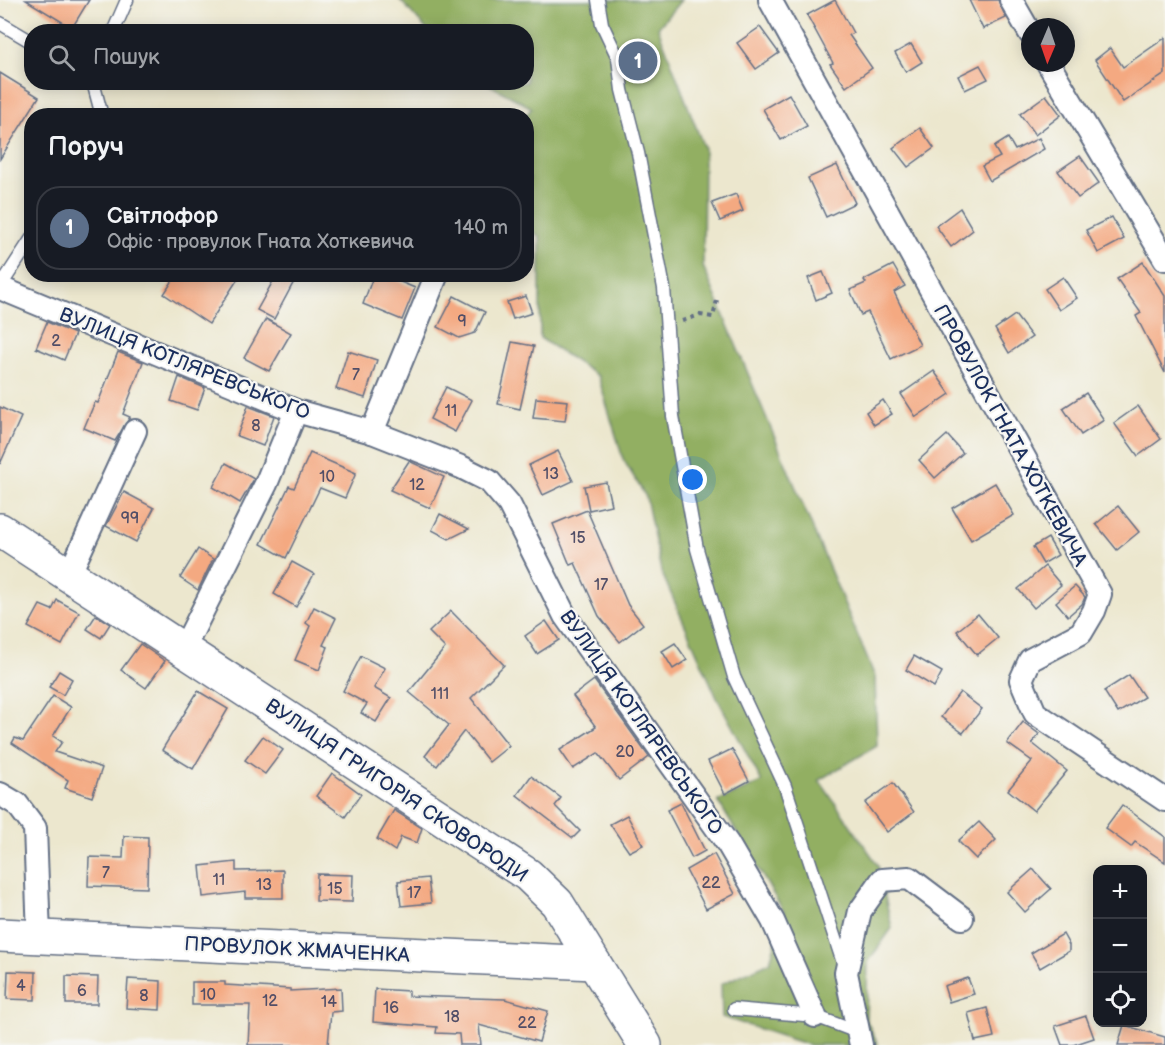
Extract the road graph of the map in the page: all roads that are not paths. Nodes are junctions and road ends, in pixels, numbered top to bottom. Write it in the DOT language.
graph roads {
  1 [pos="127,0"];
  2 [pos="598,0"];
  3 [pos="770,0"];
  4 [pos="1011,0"];
  5 [pos="1021,18"];
  6 [pos="0,23"];
  7 [pos="116,24"];
  8 [pos="24,37"];
  9 [pos="1053,72"];
  10 [pos="95,90"];
  11 [pos="100,108"];
  12 [pos="24,250"];
  13 [pos="1165,258"];
  14 [pos="434,282"];
  15 [pos="0,287"];
  16 [pos="296,411"];
  17 [pos="135,431"];
  18 [pos="372,432"];
  19 [pos="0,530"];
  20 [pos="69,575"];
  21 [pos="183,650"];
  22 [pos="0,794"];
  23 [pos="1165,800"];
  24 [pos="962,918"];
  25 [pos="0,935"];
  26 [pos="39,936"];
  27 [pos="594,963"];
  28 [pos="846,973"];
  29 [pos="734,1009"];
  30 [pos="815,1016"];
  31 [pos="859,1038"];
  32 [pos="645,1045"];
  1 -- 7 [label="lane"];
  2 -- 28 [label="lane"];
  3 -- 23 [label="street, ПРОВУЛОК ГНАТА ХОТКЕВИЧА"];
  4 -- 5 [label="street"];
  6 -- 8 [label="lane"];
  9 -- 13 [label="street"];
  10 -- 11 [label="lane"];
  12 -- 15 [label="lane"];
  14 -- 18 [label="street"];
  15 -- 16 [label="street, ВУЛИЦЯ КОТЛЯРЕВСЬКОГО"];
  16 -- 18 [label="street, ВУЛИЦЯ КОТЛЯРЕВСЬКОГО"];
  16 -- 21 [label="street"];
  17 -- 20 [label="street"];
  18 -- 30 [label="street, ВУЛИЦЯ КОТЛЯРЕВСЬКОГО"];
  19 -- 20 [label="street, ВУЛИЦЯ ГРИГОРІЯ СКОВОРОДИ"];
  20 -- 21 [label="street, ВУЛИЦЯ ГРИГОРІЯ СКОВОРОДИ"];
  21 -- 27 [label="street, ВУЛИЦЯ ГРИГОРІЯ СКОВОРОДИ"];
  22 -- 26 [label="street"];
  24 -- 28 [label="street"];
  25 -- 26 [label="street, ПРОВУЛОК ЖМАЧЕНКА"];
  26 -- 27 [label="street, ПРОВУЛОК ЖМАЧЕНКА"];
  27 -- 32 [label="street, ВУЛИЦЯ ГРИГОРІЯ СКОВОРОДИ"];
  28 -- 31 [label="street"];
  29 -- 30 [label="lane"];
  30 -- 31 [label="lane"];
}
